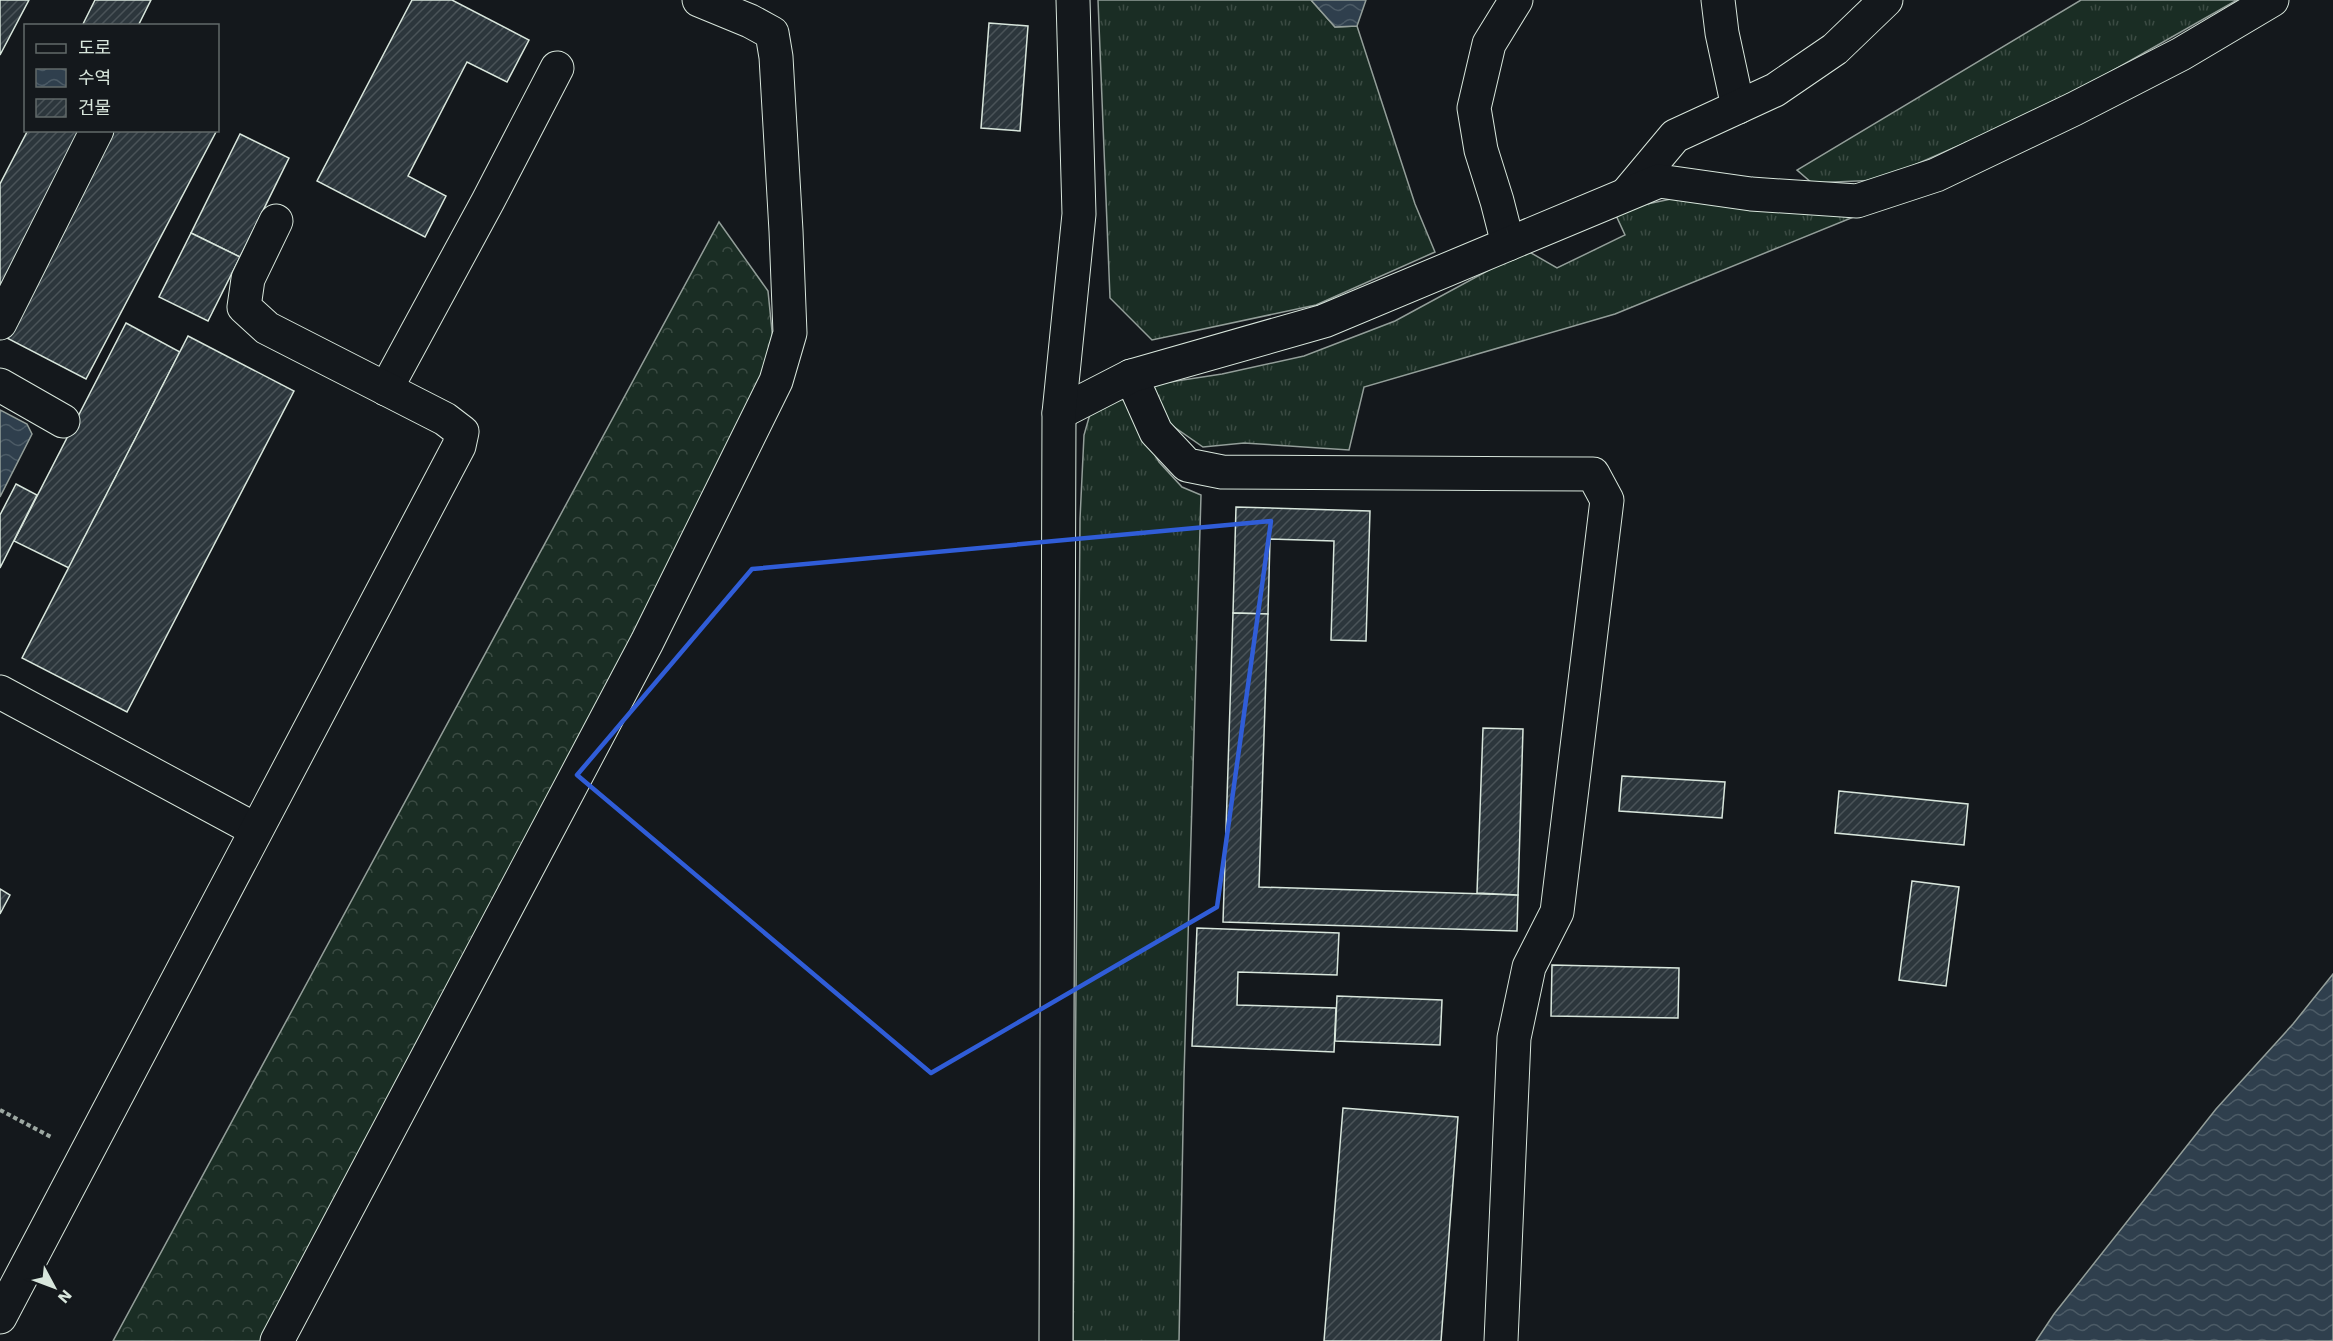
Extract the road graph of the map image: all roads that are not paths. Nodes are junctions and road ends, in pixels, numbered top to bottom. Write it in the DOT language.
graph roads {
  1 [pos="699,0"];
  2 [pos="1073,0"];
  3 [pos="1516,0"];
  4 [pos="1718,0"];
  5 [pos="1886,0"];
  6 [pos="2272,0"];
  7 [pos="557,68"];
  8 [pos="1738,107"];
  9 [pos="97,132"];
  10 [pos="1626,195"];
  11 [pos="276,221"];
  12 [pos="1508,244"];
  13 [pos="0,322"];
  14 [pos="1131,376"];
  15 [pos="0,385"];
  16 [pos="386,388"];
  17 [pos="1059,413"];
  18 [pos="63,421"];
  19 [pos="0,692"];
  20 [pos="256,830"];
  21 [pos="0,1317"];
  22 [pos="277,1341"];
  23 [pos="1056,1341"];
  24 [pos="1501,1341"];
  1 -- 22 [label="street"];
  2 -- 17 [label="street"];
  3 -- 12 [label="street"];
  4 -- 8 [label="street"];
  5 -- 8 [label="street"];
  6 -- 10 [label="street"];
  7 -- 16 [label="street"];
  8 -- 10 [label="street"];
  9 -- 13 [label="street"];
  10 -- 12 [label="street"];
  11 -- 16 [label="street"];
  12 -- 14 [label="street"];
  14 -- 17 [label="street"];
  14 -- 24 [label="street"];
  15 -- 18 [label="street"];
  16 -- 20 [label="street"];
  17 -- 23 [label="street"];
  19 -- 20 [label="street"];
  20 -- 21 [label="street"];
}
